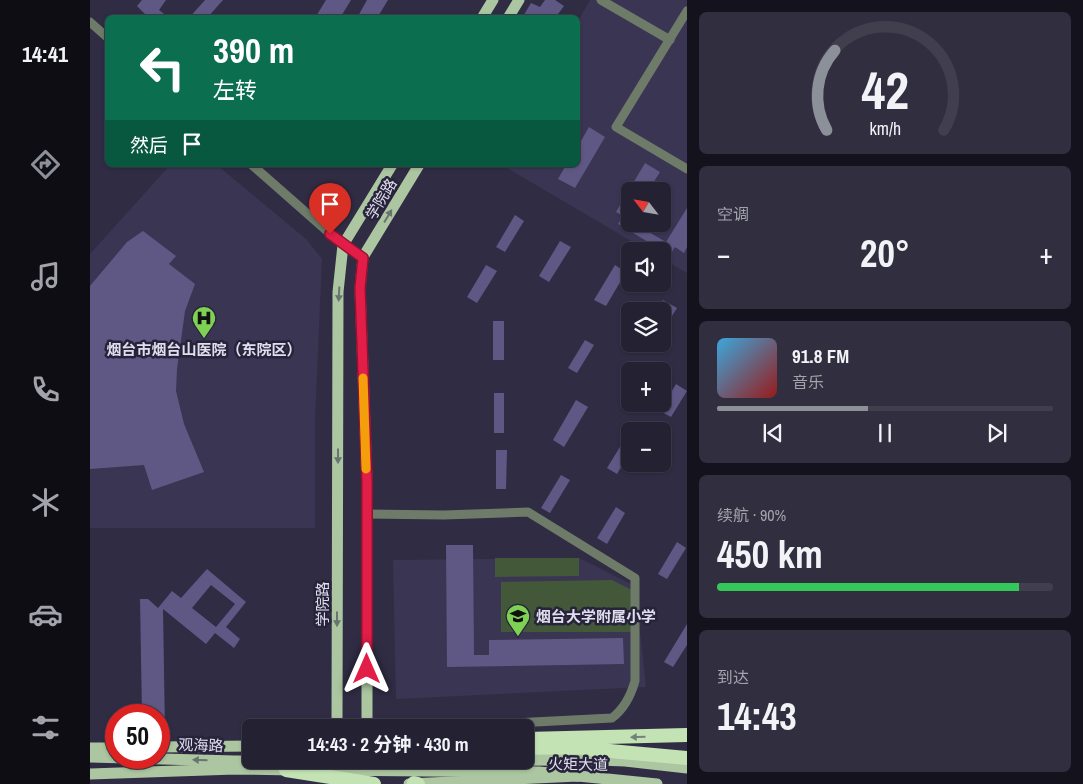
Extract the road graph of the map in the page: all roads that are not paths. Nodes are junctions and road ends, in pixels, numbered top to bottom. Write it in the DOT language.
graph roads {
  1 [pos="493,0"];
  2 [pos="519,0"];
  3 [pos="600,0"];
  4 [pos="687,11"];
  5 [pos="484,15"];
  6 [pos="510,15"];
  7 [pos="90,22"];
  8 [pos="105,35"];
  9 [pos="670,40"];
  10 [pos="254,167"];
  11 [pos="391,167"];
  12 [pos="418,167"];
  13 [pos="687,169"];
  14 [pos="343,245"];
  15 [pos="363,258"];
  16 [pos="367,514"];
  17 [pos="336,719"];
  18 [pos="366,719"];
  19 [pos="534,722"];
  20 [pos="683,736"];
  21 [pos="534,740"];
  22 [pos="242,746"];
  23 [pos="170,747"];
  24 [pos="90,748"];
  25 [pos="105,748"];
  26 [pos="534,750"];
  27 [pos="534,756"];
  28 [pos="90,757"];
  29 [pos="687,758"];
  30 [pos="534,760"];
  31 [pos="581,760"];
  32 [pos="242,761"];
  33 [pos="242,767"];
  34 [pos="687,768"];
  35 [pos="305,769"];
  36 [pos="337,769"];
  37 [pos="366,769"];
  38 [pos="431,769"];
  39 [pos="90,774"];
  40 [pos="578,776"];
  41 [pos="337,784"];
  42 [pos="366,784"];
  43 [pos="374,784"];
  44 [pos="413,784"];
  45 [pos="657,784"];
  1 -- 5 [label="main road"];
  2 -- 6 [label="main road"];
  3 -- 9 [label="street"];
  4 -- 9 [label="street"];
  7 -- 8 [label="street"];
  9 -- 13 [label="street"];
  10 -- 14 [label="street"];
  11 -- 14 [label="main road, 学院路"];
  15 -- 12 [label="main road, 学院路, one-way"];
  14 -- 15 [label="street"];
  14 -- 17 [label="main road, 学院路, one-way"];
  15 -- 16 [label="main road, 学院路"];
  16 -- 18 [label="main road, 学院路"];
  16 -- 19 [label="street"];
  20 -- 21 [label="highway, one-way"];
  22 -- 23 [label="main road, 观海路"];
  24 -- 25 [label="main road"];
  26 -- 29 [label="highway"];
  27 -- 31 [label="main road, 火矩大道"];
  32 -- 28 [label="main road, 观海路, one-way, bridge"];
  30 -- 31 [label="main road, 观海路, bridge"];
  31 -- 34 [label="main road, 火矩大道"];
  33 -- 39 [label="main road, 观海路, bridge"];
  35 -- 43 [label="highway, bridge"];
  36 -- 41 [label="main road"];
  37 -- 42 [label="main road"];
  38 -- 40 [label="main road, 观海路, bridge"];
  40 -- 44 [label="main road, 火矩大道"];
  40 -- 45 [label="main road, 火矩大道"];
}
